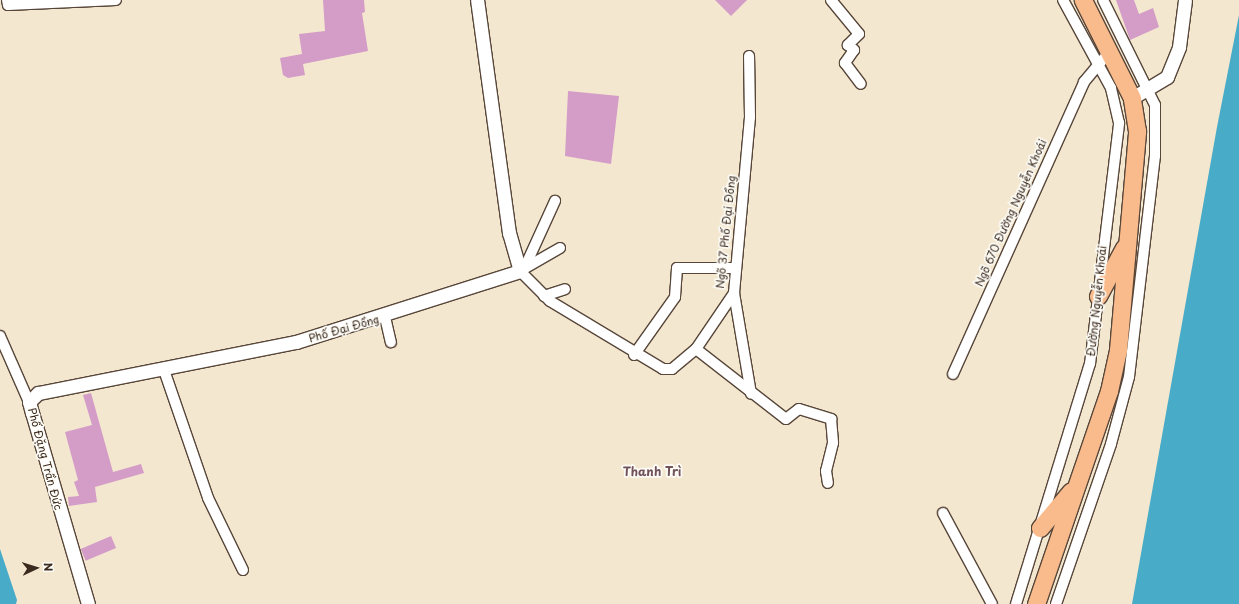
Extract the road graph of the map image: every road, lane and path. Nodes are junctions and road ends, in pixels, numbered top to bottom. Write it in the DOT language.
graph roads {
  1 [pos="7,0"];
  2 [pos="116,0"];
  3 [pos="477,0"];
  4 [pos="830,0"];
  5 [pos="1064,0"];
  6 [pos="1083,0"];
  7 [pos="1104,0"];
  8 [pos="1185,0"];
  9 [pos="749,56"];
  10 [pos="1102,58"];
  11 [pos="861,84"];
  12 [pos="1149,88"];
  13 [pos="1132,98"];
  14 [pos="555,201"];
  15 [pos="1126,243"];
  16 [pos="560,248"];
  17 [pos="736,268"];
  18 [pos="522,270"];
  19 [pos="565,289"];
  20 [pos="734,293"];
  21 [pos="544,296"];
  22 [pos="1098,296"];
  23 [pos="385,317"];
  24 [pos="0,336"];
  25 [pos="391,342"];
  26 [pos="696,349"];
  27 [pos="634,355"];
  28 [pos="164,370"];
  29 [pos="953,374"];
  30 [pos="751,394"];
  31 [pos="29,402"];
  32 [pos="1078,482"];
  33 [pos="828,483"];
  34 [pos="943,513"];
  35 [pos="1040,528"];
  36 [pos="243,570"];
  37 [pos="88,604"];
  38 [pos="992,604"];
  39 [pos="1016,604"];
  40 [pos="1036,604"];
  41 [pos="1056,604"];
  1 -- 2 [label="street"];
  3 -- 18 [label="street"];
  4 -- 11 [label="street"];
  5 -- 10 [label="street, Đường Nguyễn Khoái"];
  6 -- 10 [label="main road, Đường Nguyễn Khoái"];
  7 -- 12 [label="street"];
  8 -- 12 [label="street"];
  9 -- 17 [label="street, Ngõ 37 Phố Đại Đồng"];
  10 -- 13 [label="main road, Đường Nguyễn Khoái"];
  10 -- 22 [label="street, Đường Nguyễn Khoái"];
  10 -- 29 [label="street, Ngõ 670 Đường Nguyễn Khoái"];
  12 -- 13 [label="street"];
  12 -- 41 [label="street"];
  13 -- 15 [label="main road, Đường Nguyễn Khoái"];
  14 -- 18 [label="street"];
  15 -- 22 [label="main road"];
  15 -- 32 [label="main road, Đường Nguyễn Khoái"];
  16 -- 18 [label="street"];
  17 -- 20 [label="street, Ngõ 37 Phố Đại Đồng"];
  17 -- 27 [label="street"];
  18 -- 21 [label="street, Ngõ 37 Phố Đại Đồng"];
  18 -- 23 [label="street, Phố Đại Đồng"];
  19 -- 21 [label="street"];
  20 -- 26 [label="street, Ngõ 37 Phố Đại Đồng"];
  20 -- 30 [label="street"];
  21 -- 27 [label="street, Ngõ 37 Phố Đại Đồng"];
  22 -- 35 [label="street, Đường Nguyễn Khoái"];
  23 -- 25 [label="street"];
  23 -- 28 [label="street, Phố Đại Đồng"];
  24 -- 31 [label="street"];
  26 -- 27 [label="street, Ngõ 37 Phố Đại Đồng"];
  26 -- 30 [label="street"];
  28 -- 31 [label="street, Phố Đặng Trần Đức"];
  28 -- 36 [label="street"];
  30 -- 33 [label="street"];
  31 -- 37 [label="street, Phố Đặng Trần Đức"];
  32 -- 35 [label="main road"];
  32 -- 40 [label="main road, Đường Nguyễn Khoái"];
  34 -- 38 [label="street"];
  35 -- 39 [label="street, Đường Nguyễn Khoái"];
}
